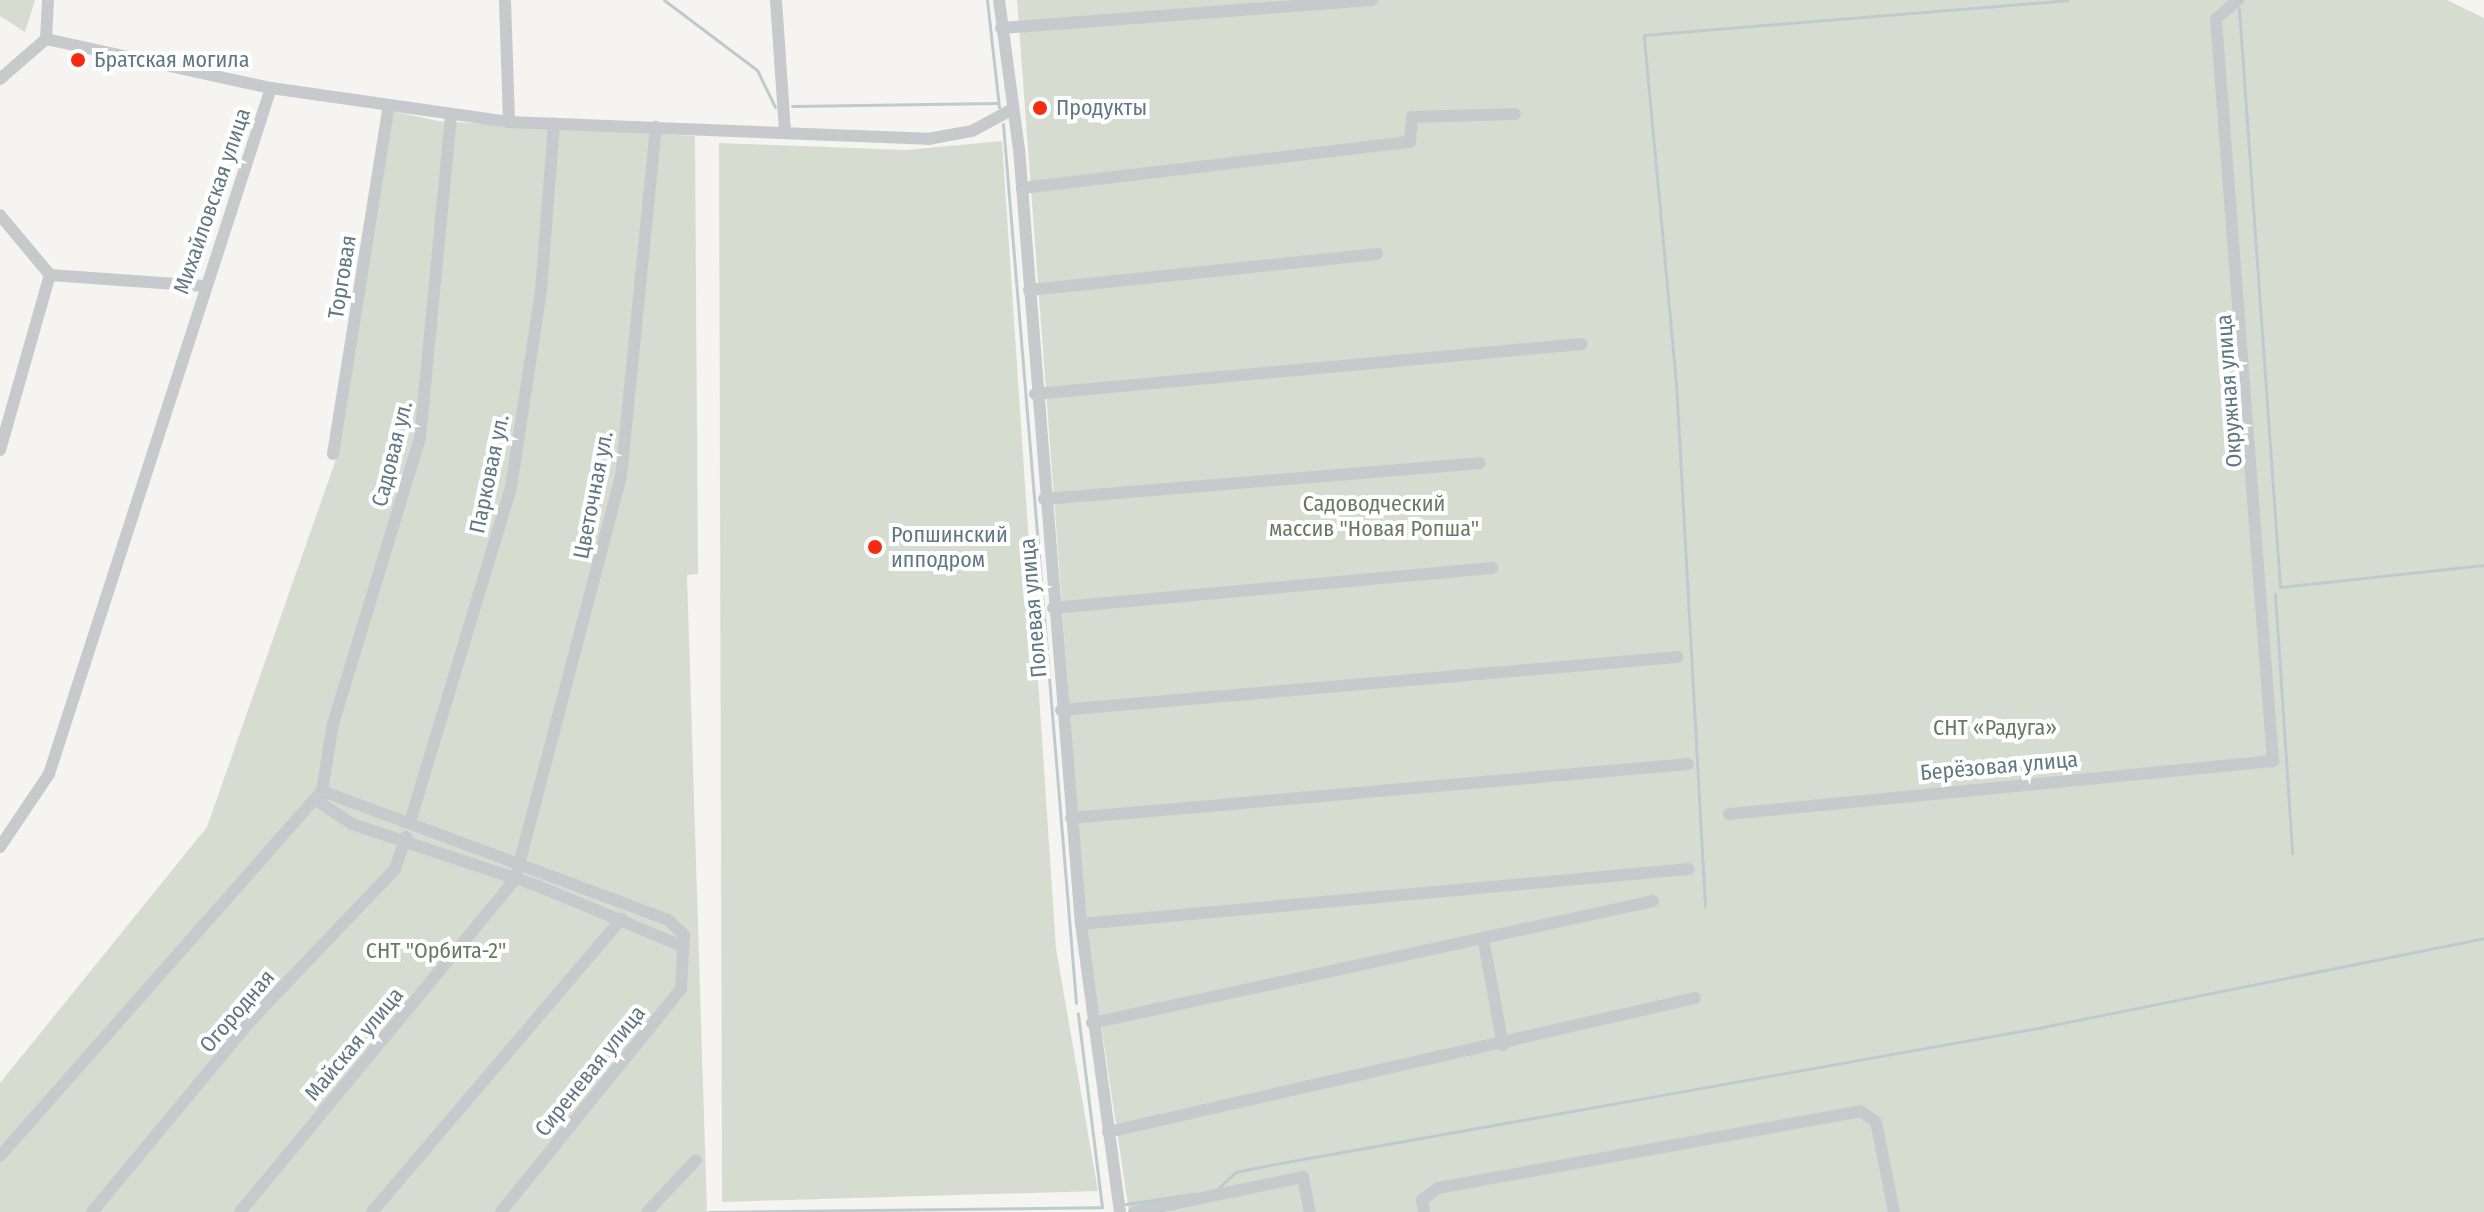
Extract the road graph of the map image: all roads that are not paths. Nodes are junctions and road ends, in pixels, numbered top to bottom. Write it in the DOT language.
graph roads {
  1 [pos="48,0"];
  2 [pos="505,0"];
  3 [pos="776,0"];
  4 [pos="999,0"];
  5 [pos="1372,0"];
  6 [pos="2238,0"];
  7 [pos="1001,28"];
  8 [pos="46,39"];
  9 [pos="0,79"];
  10 [pos="271,88"];
  11 [pos="389,106"];
  12 [pos="1011,110"];
  13 [pos="1515,114"];
  14 [pos="451,117"];
  15 [pos="509,122"];
  16 [pos="554,124"];
  17 [pos="656,127"];
  18 [pos="785,133"];
  19 [pos="1022,188"];
  20 [pos="0,215"];
  21 [pos="1377,254"];
  22 [pos="50,275"];
  23 [pos="204,286"];
  24 [pos="1029,290"];
  25 [pos="1582,344"];
  26 [pos="1035,394"];
  27 [pos="0,450"];
  28 [pos="333,454"];
  29 [pos="1480,463"];
  30 [pos="1044,499"];
  31 [pos="1492,568"];
  32 [pos="1053,608"];
  33 [pos="1678,657"];
  34 [pos="1061,710"];
  35 [pos="2273,761"];
  36 [pos="1688,764"];
  37 [pos="319,795"];
  38 [pos="1729,814"];
  39 [pos="1071,818"];
  40 [pos="410,822"];
  41 [pos="406,837"];
  42 [pos="0,847"];
  43 [pos="520,861"];
  44 [pos="1689,869"];
  45 [pos="515,880"];
  46 [pos="1653,901"];
  47 [pos="621,919"];
  48 [pos="1081,924"];
  49 [pos="1483,938"];
  50 [pos="682,946"];
  51 [pos="1695,998"];
  52 [pos="1092,1023"];
  53 [pos="1503,1045"];
  54 [pos="1108,1132"];
  55 [pos="0,1156"];
  56 [pos="696,1160"];
  57 [pos="1202,1206"];
  58 [pos="92,1212"];
  59 [pos="240,1212"];
  60 [pos="372,1212"];
  61 [pos="501,1212"];
  62 [pos="647,1212"];
  63 [pos="1120,1212"];
  64 [pos="1134,1212"];
  65 [pos="1310,1212"];
  66 [pos="1424,1212"];
  67 [pos="1894,1212"];
  1 -- 8 [label="street"];
  2 -- 15 [label="street"];
  3 -- 18 [label="street"];
  4 -- 7 [label="street, Полевая улица"];
  5 -- 7 [label="street"];
  6 -- 35 [label="street, Окружная улица"];
  7 -- 12 [label="street, Полевая улица"];
  8 -- 9 [label="street"];
  8 -- 10 [label="street"];
  10 -- 11 [label="street, Михайловская улица"];
  10 -- 23 [label="street, Михайловская улица"];
  11 -- 14 [label="street, Михайловская улица"];
  11 -- 28 [label="street, Торговая"];
  12 -- 18 [label="street, Михайловская улица"];
  12 -- 19 [label="street, Полевая улица"];
  13 -- 19 [label="street"];
  14 -- 15 [label="street, Михайловская улица"];
  14 -- 37 [label="street, Садовая ул."];
  15 -- 16 [label="street, Михайловская улица"];
  16 -- 17 [label="street, Михайловская улица"];
  16 -- 40 [label="street, Парковая ул."];
  17 -- 18 [label="street, Михайловская улица"];
  17 -- 43 [label="street, Цветочная ул."];
  19 -- 24 [label="street, Полевая улица"];
  20 -- 22 [label="street"];
  21 -- 24 [label="street"];
  22 -- 23 [label="street"];
  22 -- 27 [label="street"];
  23 -- 42 [label="street, Михайловская улица"];
  24 -- 26 [label="street, Полевая улица"];
  25 -- 26 [label="street"];
  26 -- 30 [label="street, Полевая улица"];
  29 -- 30 [label="street"];
  30 -- 32 [label="street, Полевая улица"];
  31 -- 32 [label="street"];
  32 -- 34 [label="street, Полевая улица"];
  33 -- 34 [label="street"];
  34 -- 39 [label="street, Полевая улица"];
  35 -- 38 [label="street, Берёзовая улица"];
  36 -- 39 [label="street"];
  37 -- 40 [label="street"];
  37 -- 41 [label="street"];
  37 -- 55 [label="street"];
  39 -- 48 [label="street, Полевая улица"];
  40 -- 43 [label="street"];
  41 -- 45 [label="street"];
  41 -- 58 [label="street, Огородная"];
  43 -- 45 [label="street, Майская улица"];
  43 -- 50 [label="street"];
  44 -- 48 [label="street"];
  45 -- 47 [label="street"];
  45 -- 59 [label="street, Майская улица"];
  46 -- 49 [label="street"];
  47 -- 50 [label="street"];
  47 -- 60 [label="street"];
  48 -- 52 [label="street, Полевая улица"];
  49 -- 52 [label="street"];
  49 -- 53 [label="street"];
  50 -- 61 [label="street, Сиреневая улица"];
  51 -- 53 [label="street"];
  52 -- 54 [label="street, Полевая улица"];
  53 -- 54 [label="street"];
  54 -- 63 [label="street, Полевая улица"];
  56 -- 62 [label="street"];
  57 -- 64 [label="street"];
  57 -- 65 [label="street"];
  66 -- 67 [label="street"];
}
